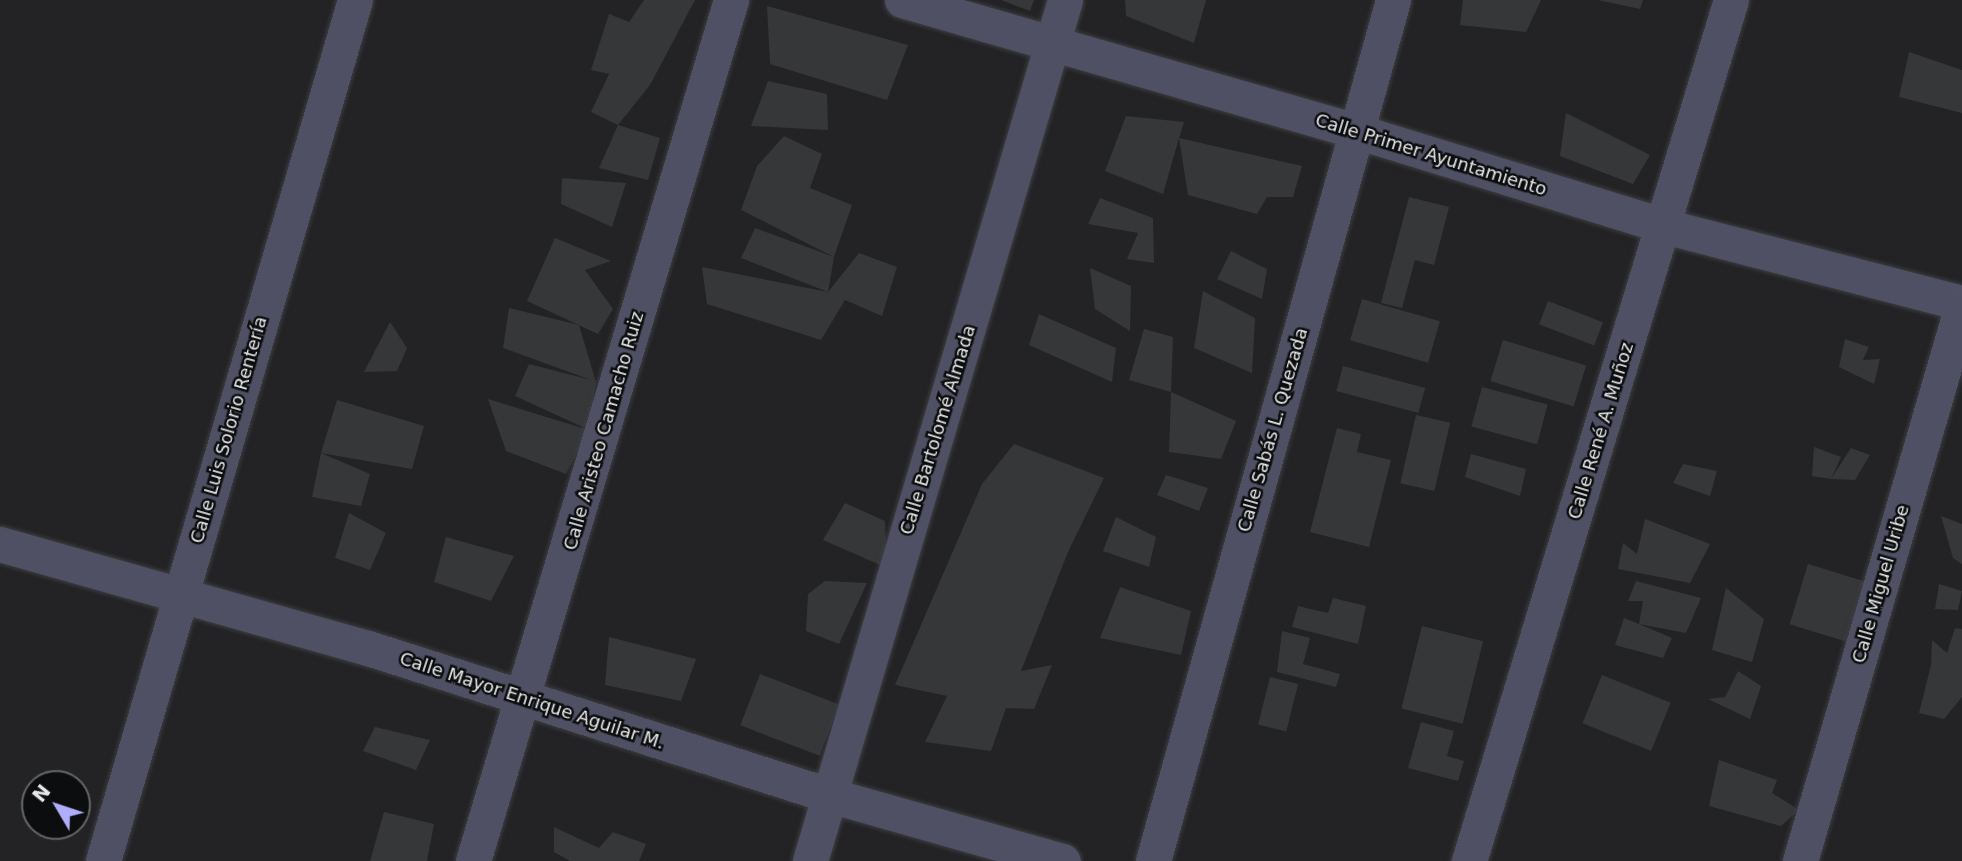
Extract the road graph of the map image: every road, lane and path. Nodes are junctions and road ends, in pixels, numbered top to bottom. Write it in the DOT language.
graph roads {
  1 [pos="355,0"];
  2 [pos="731,0"];
  3 [pos="902,0"];
  4 [pos="1065,0"];
  5 [pos="1393,0"];
  6 [pos="1731,0"];
  7 [pos="1053,44"];
  8 [pos="1356,131"];
  9 [pos="1664,226"];
  10 [pos="1962,304"];
  11 [pos="0,544"];
  12 [pos="180,598"];
  13 [pos="525,698"];
  14 [pos="829,795"];
  15 [pos="103,861"];
  16 [pos="473,861"];
  17 [pos="810,861"];
  18 [pos="1063,861"];
  19 [pos="1153,861"];
  20 [pos="1469,861"];
  21 [pos="1800,861"];
  1 -- 12 [label="street, Calle Luis Solorio Rentería"];
  2 -- 13 [label="street, Calle Aristeo Camacho Ruiz"];
  3 -- 7 [label="street, Calle Primer Ayuntamiento"];
  4 -- 7 [label="street, Calle Bartolomé Almada"];
  5 -- 8 [label="street, Calle Sabás L. Quezada"];
  6 -- 9 [label="street, Calle René A. Muñoz"];
  7 -- 8 [label="street, Calle Primer Ayuntamiento"];
  7 -- 14 [label="street, Calle Bartolomé Almada"];
  8 -- 9 [label="street, Calle Primer Ayuntamiento"];
  8 -- 19 [label="street, Calle Sabás L. Quezada"];
  9 -- 10 [label="street, Calle Primer Ayuntamiento"];
  9 -- 20 [label="street, Calle René A. Muñoz"];
  10 -- 21 [label="street, Calle Miguel Uribe"];
  11 -- 12 [label="street, Calle Mayor Enrique Aguilar M."];
  12 -- 13 [label="street, Calle Mayor Enrique Aguilar M."];
  12 -- 15 [label="street, Calle Luis Solorio Rentería"];
  13 -- 14 [label="street, Calle Mayor Enrique Aguilar M."];
  13 -- 16 [label="street, Calle Aristeo Camacho Ruiz"];
  14 -- 17 [label="street, Calle Bartolomé Almada"];
  14 -- 18 [label="street, Calle Mayor Enrique Aguilar M."];
}
